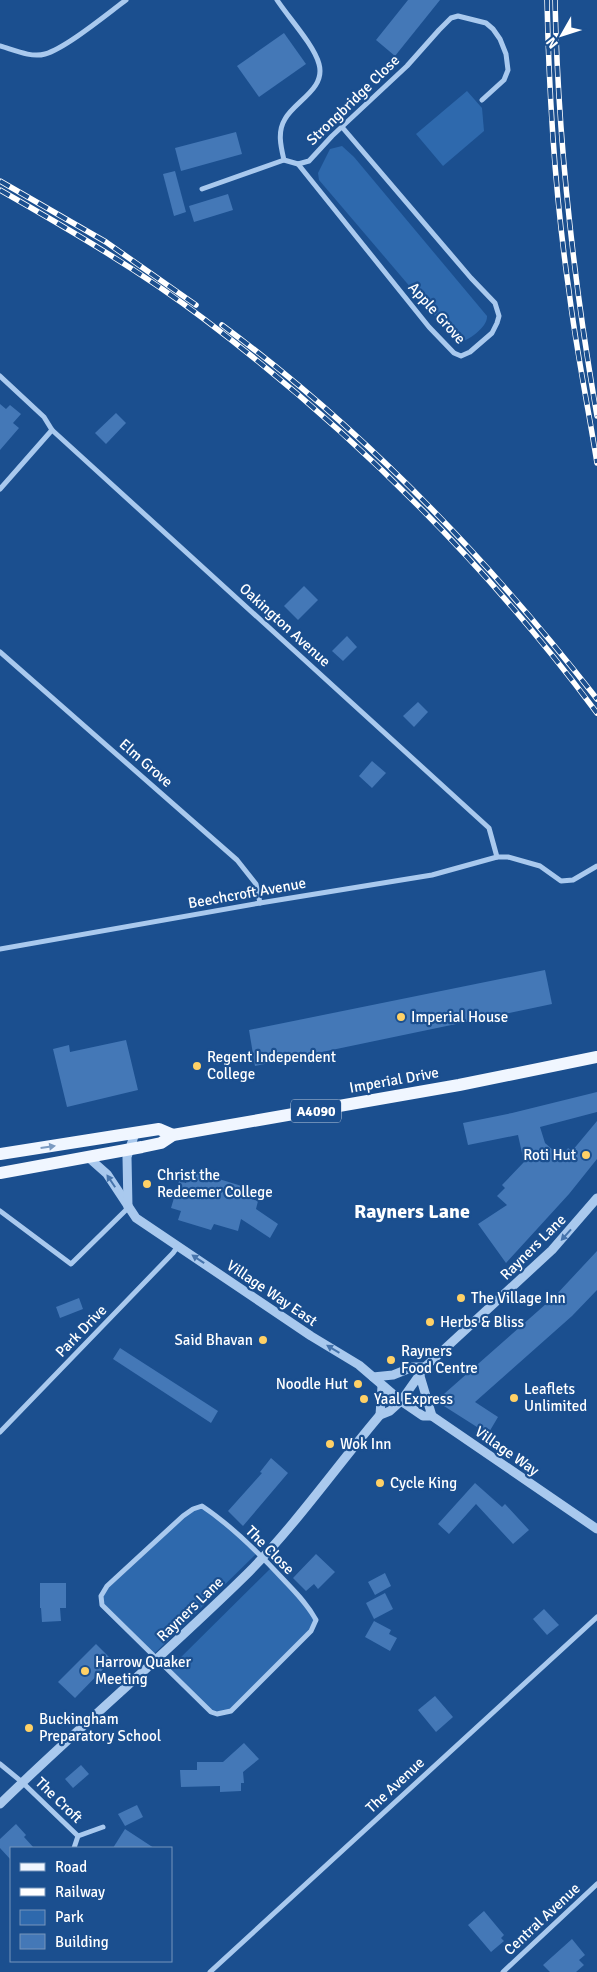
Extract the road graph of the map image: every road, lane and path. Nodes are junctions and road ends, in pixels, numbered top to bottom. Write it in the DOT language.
graph roads {
  1 [pos="126,0"];
  2 [pos="277,0"];
  3 [pos="0,46"];
  4 [pos="482,100"];
  5 [pos="342,126"];
  6 [pos="284,160"];
  7 [pos="298,164"];
  8 [pos="202,189"];
  9 [pos="0,376"];
  10 [pos="52,430"];
  11 [pos="0,489"];
  12 [pos="0,652"];
  13 [pos="497,857"];
  14 [pos="597,866"];
  15 [pos="260,903"];
  16 [pos="0,949"];
  17 [pos="595,1056"];
  18 [pos="135,1134"];
  19 [pos="173,1135"];
  20 [pos="128,1150"];
  21 [pos="0,1154"];
  22 [pos="89,1158"];
  23 [pos="0,1173"];
  24 [pos="597,1198"];
  25 [pos="128,1208"];
  26 [pos="0,1211"];
  27 [pos="178,1246"];
  28 [pos="425,1367"];
  29 [pos="420,1376"];
  30 [pos="373,1377"];
  31 [pos="382,1386"];
  32 [pos="400,1401"];
  33 [pos="380,1415"];
  34 [pos="432,1416"];
  35 [pos="0,1432"];
  36 [pos="597,1529"];
  37 [pos="263,1556"];
  38 [pos="597,1617"];
  39 [pos="158,1658"];
  40 [pos="0,1764"];
  41 [pos="22,1782"];
  42 [pos="0,1804"];
  43 [pos="103,1827"];
  44 [pos="78,1836"];
  45 [pos="74,1847"];
  46 [pos="597,1884"];
  47 [pos="210,1972"];
  48 [pos="504,1972"];
  1 -- 3 [label="street"];
  2 -- 6 [label="street, Strongbridge Close"];
  4 -- 5 [label="street, Strongbridge Close"];
  5 -- 7 [label="street, Strongbridge Close"];
  5 -- 7 [label="street, Apple Grove"];
  6 -- 7 [label="street"];
  6 -- 8 [label="street"];
  9 -- 10 [label="street, Oakington Avenue"];
  10 -- 11 [label="street"];
  10 -- 13 [label="street, Oakington Avenue"];
  12 -- 15 [label="street, Elm Grove"];
  13 -- 14 [label="street"];
  13 -- 15 [label="street, Beechcroft Avenue"];
  15 -- 16 [label="street, Beechcroft Avenue"];
  17 -- 19 [label="main road, Imperial Drive / A4090"];
  18 -- 19 [label="main road, Imperial Drive / A4090"];
  18 -- 20 [label="street"];
  21 -- 18 [label="main road, Imperial Drive / A4090, one-way"];
  19 -- 20 [label="main road, Imperial Drive / A4090"];
  20 -- 22 [label="main road, Imperial Drive / A4090"];
  20 -- 25 [label="street"];
  22 -- 23 [label="main road, Imperial Drive / A4090"];
  25 -- 22 [label="street, Village Way East, one-way"];
  24 -- 28 [label="street, Rayners Lane, one-way"];
  25 -- 26 [label="street"];
  25 -- 27 [label="street, Village Way East"];
  30 -- 27 [label="street, Village Way East, one-way"];
  27 -- 35 [label="street, Park Drive"];
  28 -- 29 [label="street, Rayners Lane"];
  28 -- 30 [label="street"];
  29 -- 32 [label="street, Rayners Lane"];
  29 -- 34 [label="street"];
  30 -- 31 [label="street, Village Way East"];
  31 -- 32 [label="street, Village Way East"];
  31 -- 33 [label="street"];
  32 -- 33 [label="street, Rayners Lane"];
  32 -- 34 [label="street, Village Way"];
  33 -- 37 [label="street, Rayners Lane"];
  34 -- 36 [label="street, Village Way"];
  37 -- 39 [label="street, Rayners Lane"];
  37 -- 39 [label="street, The Close"];
  37 -- 39 [label="street, The Close"];
  38 -- 47 [label="street, The Avenue"];
  39 -- 41 [label="street, Rayners Lane"];
  40 -- 41 [label="street, The Croft"];
  41 -- 42 [label="street, Rayners Lane"];
  41 -- 44 [label="street, The Croft"];
  43 -- 44 [label="street, The Croft"];
  44 -- 45 [label="street, The Croft"];
  46 -- 48 [label="street, Central Avenue"];
}
